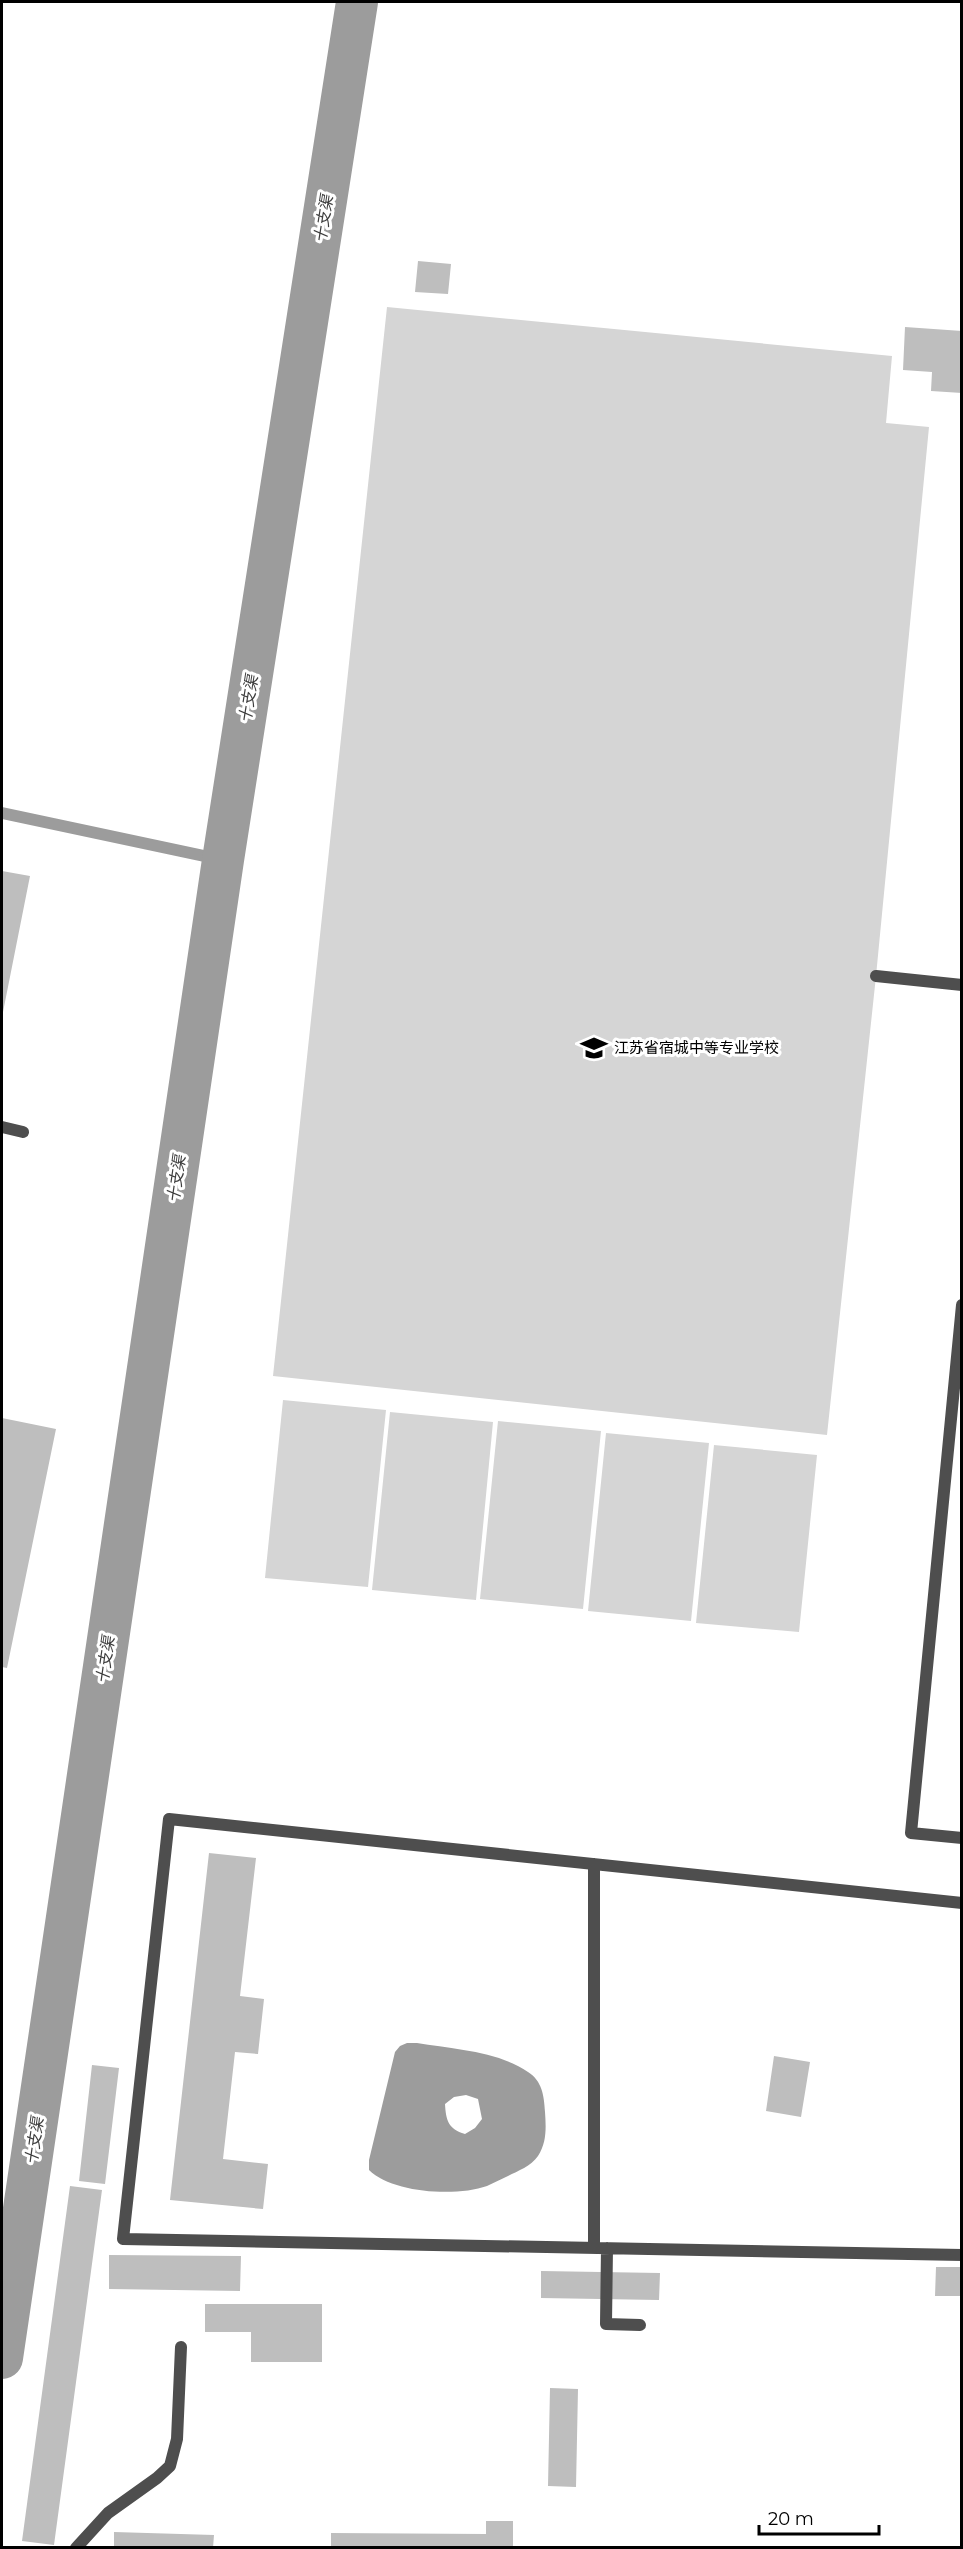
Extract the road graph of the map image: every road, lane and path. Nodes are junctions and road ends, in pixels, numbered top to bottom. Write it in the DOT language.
graph roads {
  1 [pos="876,976"];
  2 [pos="962,985"];
  3 [pos="2,1127"];
  4 [pos="23,1132"];
  5 [pos="962,1305"];
  6 [pos="962,1838"];
  7 [pos="594,1864"];
  8 [pos="962,1903"];
  9 [pos="594,2248"];
  10 [pos="607,2248"];
  11 [pos="962,2255"];
  12 [pos="640,2325"];
  13 [pos="181,2347"];
  14 [pos="76,2547"];
  1 -- 2 [label="lane"];
  3 -- 4 [label="lane"];
  5 -- 6 [label="lane"];
  7 -- 8 [label="lane"];
  7 -- 9 [label="lane"];
  7 -- 9 [label="lane"];
  9 -- 10 [label="lane"];
  10 -- 11 [label="lane"];
  10 -- 12 [label="lane"];
  13 -- 14 [label="lane"];
}
